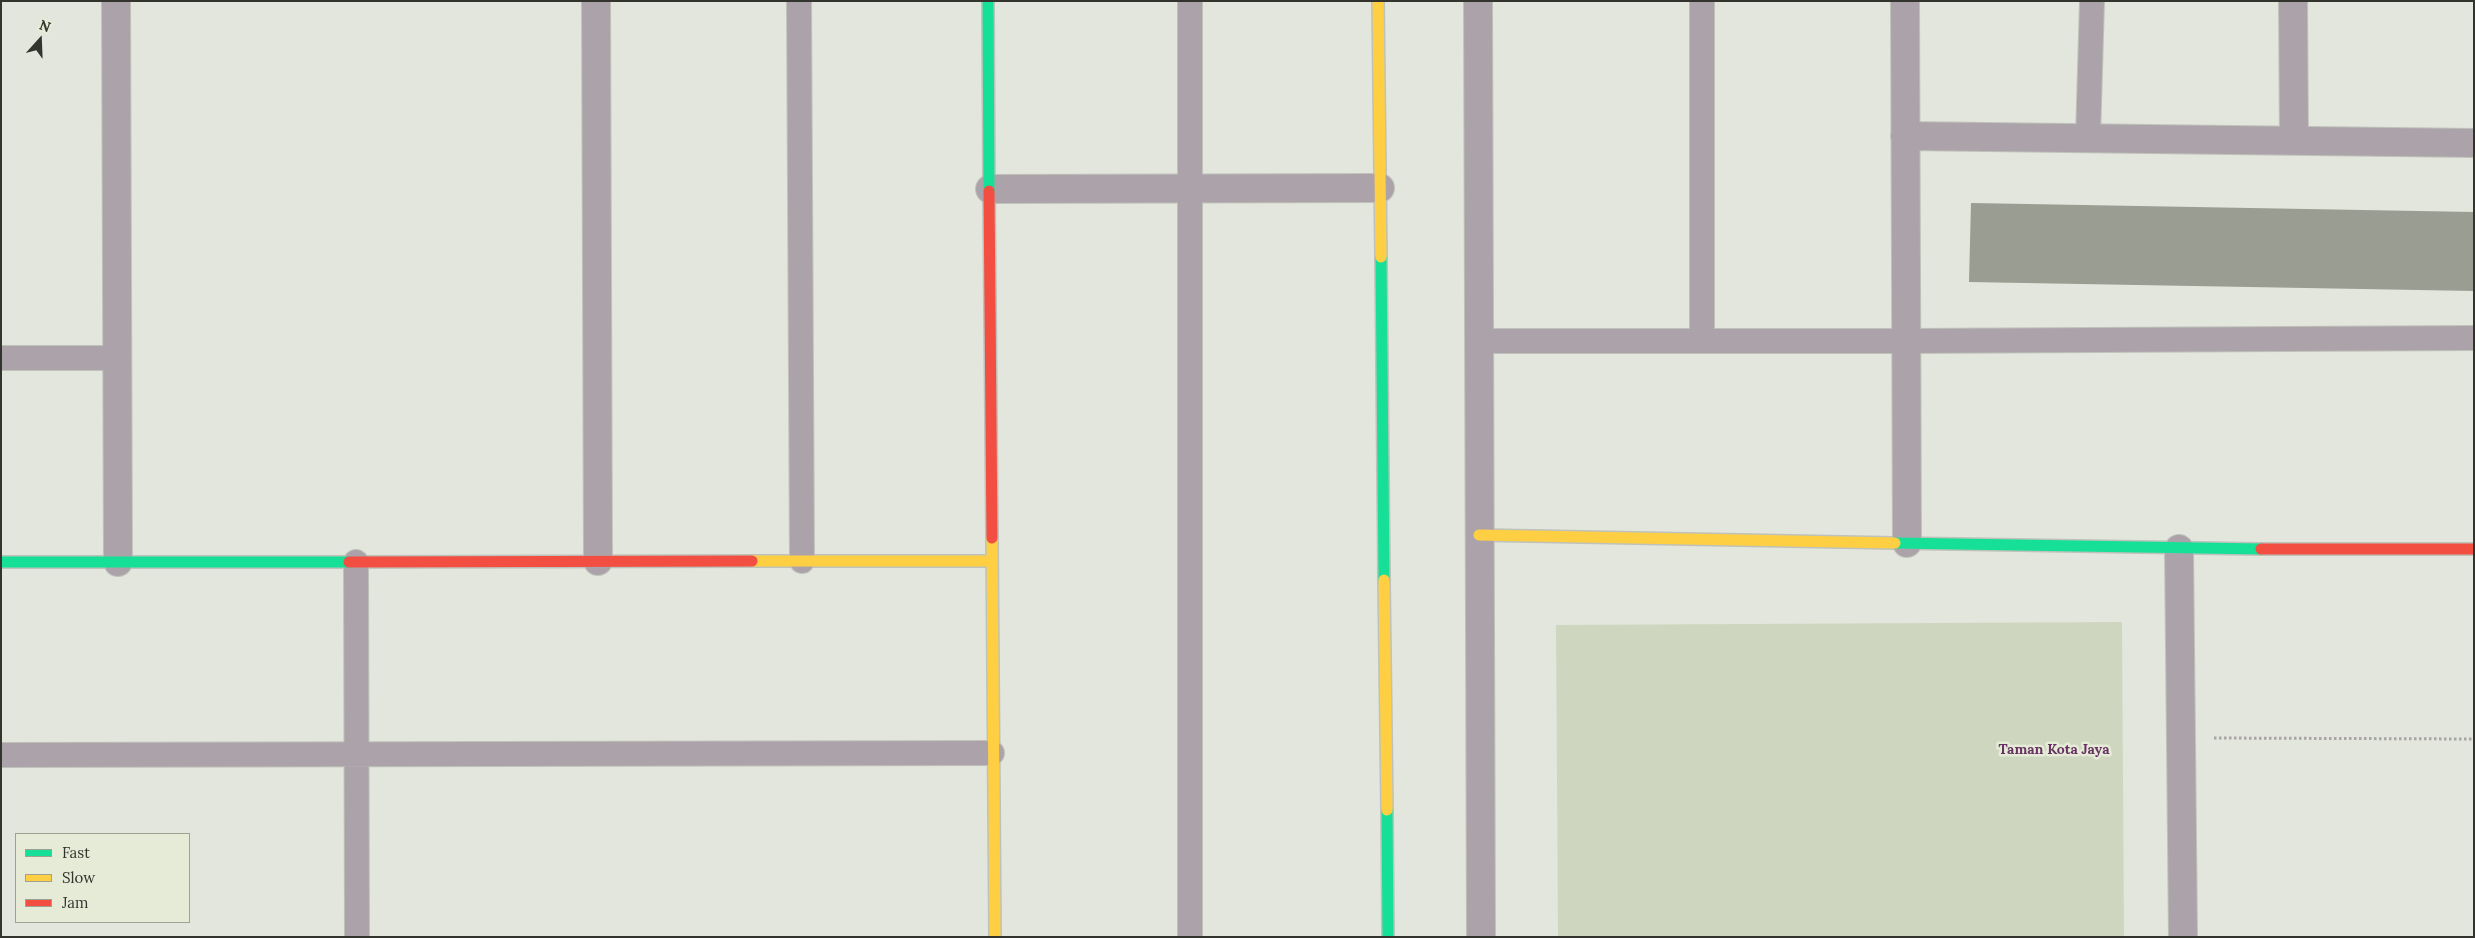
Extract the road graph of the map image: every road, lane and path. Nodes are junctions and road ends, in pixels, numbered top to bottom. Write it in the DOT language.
graph roads {
  1 [pos="116,1"];
  2 [pos="596,1"];
  3 [pos="799,1"];
  4 [pos="988,1"];
  5 [pos="1190,1"];
  6 [pos="1378,1"];
  7 [pos="1478,1"];
  8 [pos="1702,1"];
  9 [pos="1905,1"];
  10 [pos="2092,1"];
  11 [pos="2293,1"];
  12 [pos="1905,136"];
  13 [pos="2088,138"];
  14 [pos="2294,140"];
  15 [pos="2474,143"];
  16 [pos="1380,188"];
  17 [pos="990,189"];
  18 [pos="1189,189"];
  19 [pos="2474,338"];
  20 [pos="1479,341"];
  21 [pos="1702,341"];
  22 [pos="1906,342"];
  23 [pos="1,358"];
  24 [pos="117,358"];
  25 [pos="1479,535"];
  26 [pos="1907,543"];
  27 [pos="2179,549"];
  28 [pos="2474,549"];
  29 [pos="598,561"];
  30 [pos="802,561"];
  31 [pos="991,561"];
  32 [pos="1,562"];
  33 [pos="118,562"];
  34 [pos="356,562"];
  35 [pos="2181,737"];
  36 [pos="2474,739"];
  37 [pos="992,754"];
  38 [pos="1,755"];
  39 [pos="356,755"];
  40 [pos="357,937"];
  41 [pos="995,937"];
  42 [pos="1190,937"];
  43 [pos="1388,937"];
  44 [pos="1481,937"];
  45 [pos="2183,937"];
  1 -- 24 [label="street"];
  2 -- 29 [label="street"];
  3 -- 30 [label="lane"];
  4 -- 17 [label="street"];
  5 -- 18 [label="lane"];
  6 -- 16 [label="street"];
  7 -- 20 [label="street"];
  8 -- 21 [label="lane"];
  9 -- 12 [label="street"];
  10 -- 13 [label="lane"];
  11 -- 14 [label="street"];
  12 -- 13 [label="street"];
  12 -- 22 [label="street"];
  13 -- 14 [label="street"];
  14 -- 15 [label="street"];
  16 -- 18 [label="street"];
  16 -- 43 [label="street"];
  17 -- 18 [label="street"];
  17 -- 31 [label="street"];
  18 -- 42 [label="lane"];
  19 -- 22 [label="lane"];
  20 -- 21 [label="lane"];
  20 -- 25 [label="street"];
  21 -- 22 [label="lane"];
  22 -- 26 [label="street"];
  23 -- 24 [label="lane"];
  24 -- 33 [label="street"];
  25 -- 26 [label="street"];
  25 -- 44 [label="street"];
  26 -- 27 [label="street"];
  27 -- 28 [label="street"];
  27 -- 35 [label="street"];
  29 -- 30 [label="street"];
  29 -- 34 [label="street"];
  30 -- 31 [label="street"];
  31 -- 37 [label="street"];
  32 -- 33 [label="street"];
  33 -- 34 [label="street"];
  34 -- 39 [label="lane"];
  35 -- 36 [label="path"];
  35 -- 45 [label="street"];
  37 -- 39 [label="lane"];
  37 -- 41 [label="street"];
  38 -- 39 [label="lane"];
  39 -- 40 [label="lane"];
}
